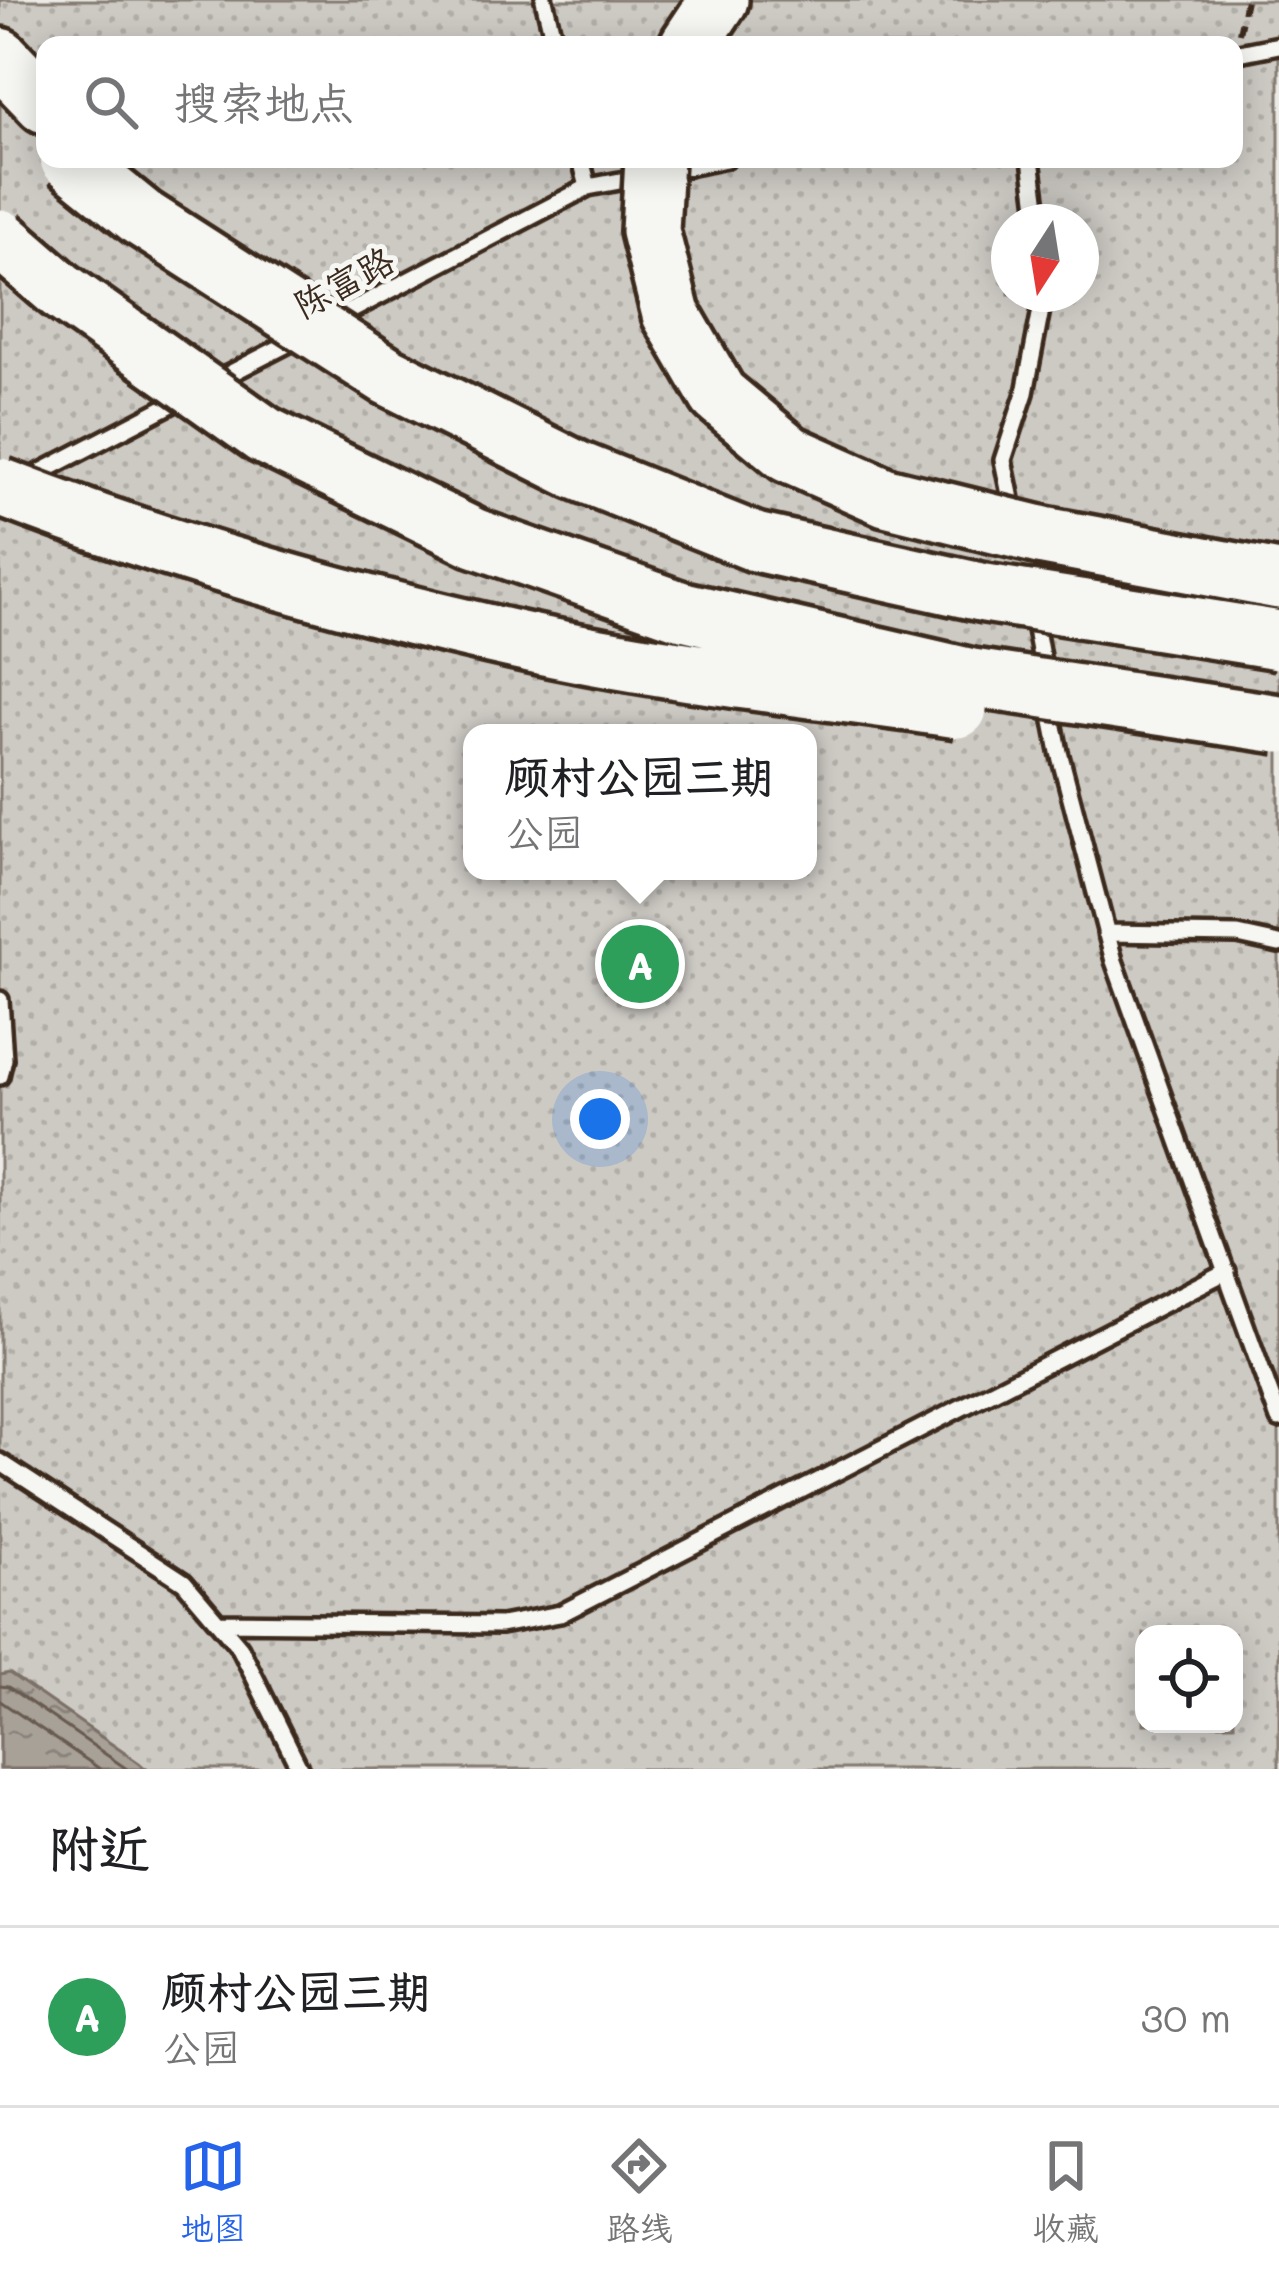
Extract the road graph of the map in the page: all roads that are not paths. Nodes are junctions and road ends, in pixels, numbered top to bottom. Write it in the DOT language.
graph roads {
  1 [pos="544,0"];
  2 [pos="719,0"];
  3 [pos="553,36"];
  4 [pos="695,36"];
  5 [pos="1279,45"];
  6 [pos="1243,52"];
  7 [pos="0,58"];
  8 [pos="36,95"];
  9 [pos="0,103"];
  10 [pos="36,133"];
  11 [pos="80,168"];
  12 [pos="106,168"];
  13 [pos="583,168"];
  14 [pos="653,168"];
  15 [pos="683,168"];
  16 [pos="1032,168"];
  17 [pos="588,188"];
  18 [pos="1037,204"];
  19 [pos="0,238"];
  20 [pos="1040,312"];
  21 [pos="388,376"];
  22 [pos="0,490"];
  23 [pos="1021,550"];
  24 [pos="1025,572"];
  25 [pos="1279,580"];
  26 [pos="1279,640"];
  27 [pos="1279,724"];
  28 [pos="1279,745"];
  29 [pos="1106,933"];
  30 [pos="1279,944"];
  31 [pos="0,1000"];
  32 [pos="0,1076"];
  33 [pos="1227,1271"];
  34 [pos="1279,1419"];
  35 [pos="0,1462"];
  36 [pos="218,1622"];
  37 [pos="300,1769"];
  1 -- 3 [label="lane"];
  2 -- 4 [label="highway"];
  5 -- 6 [label="lane"];
  7 -- 8 [label="highway"];
  9 -- 10 [label="highway"];
  11 -- 21 [label="highway, bridge"];
  12 -- 21 [label="highway, bridge"];
  13 -- 17 [label="lane"];
  14 -- 25 [label="highway, bridge"];
  15 -- 17 [label="lane, 陈富路"];
  16 -- 18 [label="lane"];
  17 -- 22 [label="lane, 陈富路"];
  19 -- 27 [label="highway, bridge"];
  20 -- 23 [label="lane"];
  21 -- 26 [label="highway, bridge"];
  22 -- 28 [label="highway, bridge"];
  24 -- 29 [label="lane"];
  29 -- 30 [label="lane"];
  29 -- 33 [label="lane"];
  31 -- 32 [label="lane"];
  33 -- 34 [label="lane"];
  33 -- 36 [label="lane"];
  35 -- 36 [label="lane"];
  36 -- 37 [label="lane"];
}
